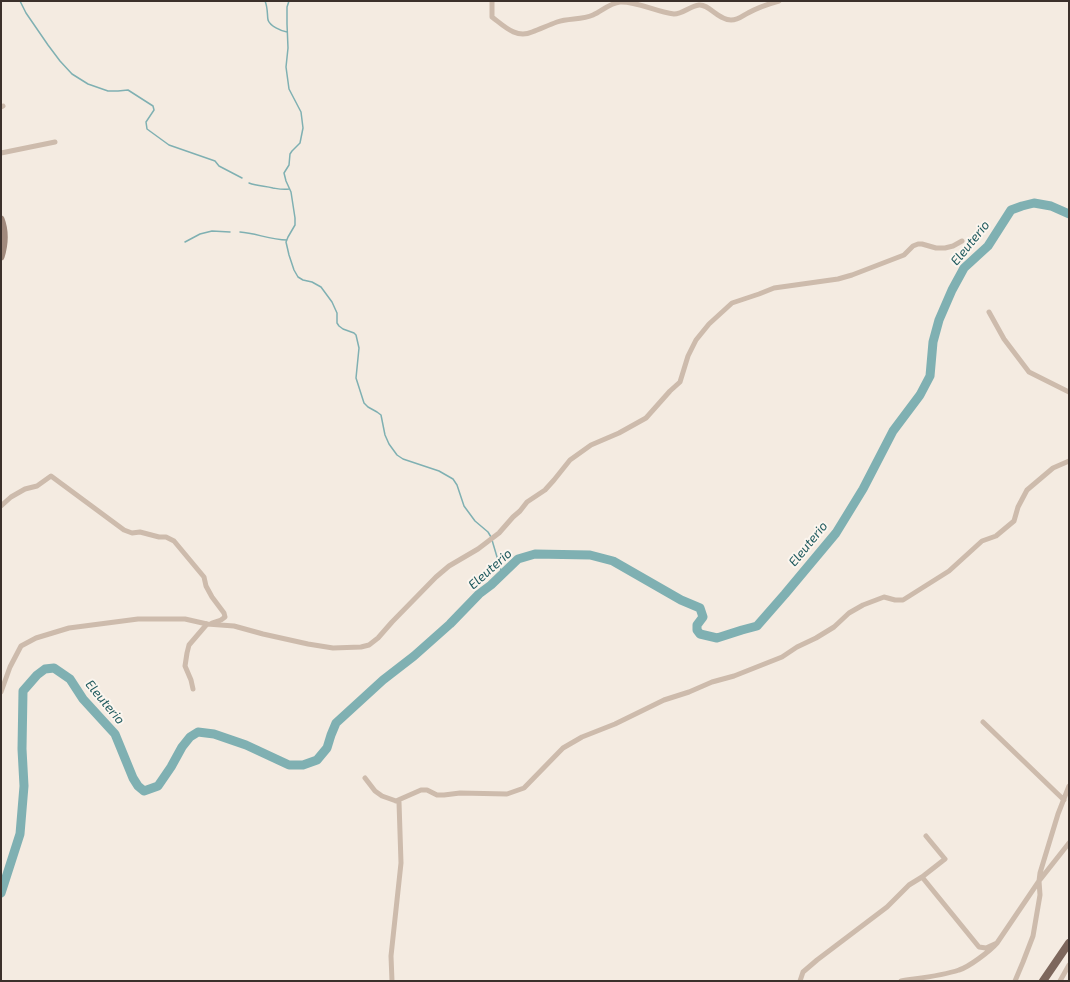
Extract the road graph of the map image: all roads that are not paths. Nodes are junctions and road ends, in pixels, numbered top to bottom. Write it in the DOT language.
graph roads {
  1 [pos="492,1"];
  2 [pos="779,1"];
  3 [pos="55,142"];
  4 [pos="1,153"];
  5 [pos="1,219"];
  6 [pos="962,241"];
  7 [pos="1,257"];
  8 [pos="989,312"];
  9 [pos="1069,392"];
  10 [pos="1069,461"];
  11 [pos="1,506"];
  12 [pos="209,624"];
  13 [pos="193,689"];
  14 [pos="1,692"];
  15 [pos="983,722"];
  16 [pos="365,778"];
  17 [pos="1069,786"];
  18 [pos="1064,800"];
  19 [pos="396,801"];
  20 [pos="926,836"];
  21 [pos="1069,843"];
  22 [pos="922,878"];
  23 [pos="1039,881"];
  24 [pos="997,943"];
  25 [pos="1069,943"];
  26 [pos="1069,965"];
  27 [pos="392,981"];
  28 [pos="800,981"];
  29 [pos="901,981"];
  30 [pos="1015,981"];
  31 [pos="1043,981"];
  32 [pos="1060,981"];
  1 -- 2 [label="street"];
  3 -- 4 [label="street"];
  5 -- 7 [label="street"];
  6 -- 12 [label="street"];
  8 -- 9 [label="street"];
  10 -- 19 [label="street"];
  11 -- 12 [label="street"];
  12 -- 13 [label="street"];
  12 -- 14 [label="street"];
  15 -- 18 [label="street"];
  16 -- 19 [label="street"];
  17 -- 18 [label="street"];
  18 -- 23 [label="street"];
  19 -- 27 [label="street"];
  20 -- 22 [label="street"];
  21 -- 23 [label="street"];
  22 -- 24 [label="street"];
  22 -- 28 [label="street"];
  23 -- 24 [label="street"];
  23 -- 30 [label="street"];
  24 -- 29 [label="street"];
  25 -- 31 [label="main road"];
  26 -- 32 [label="street"];
}
